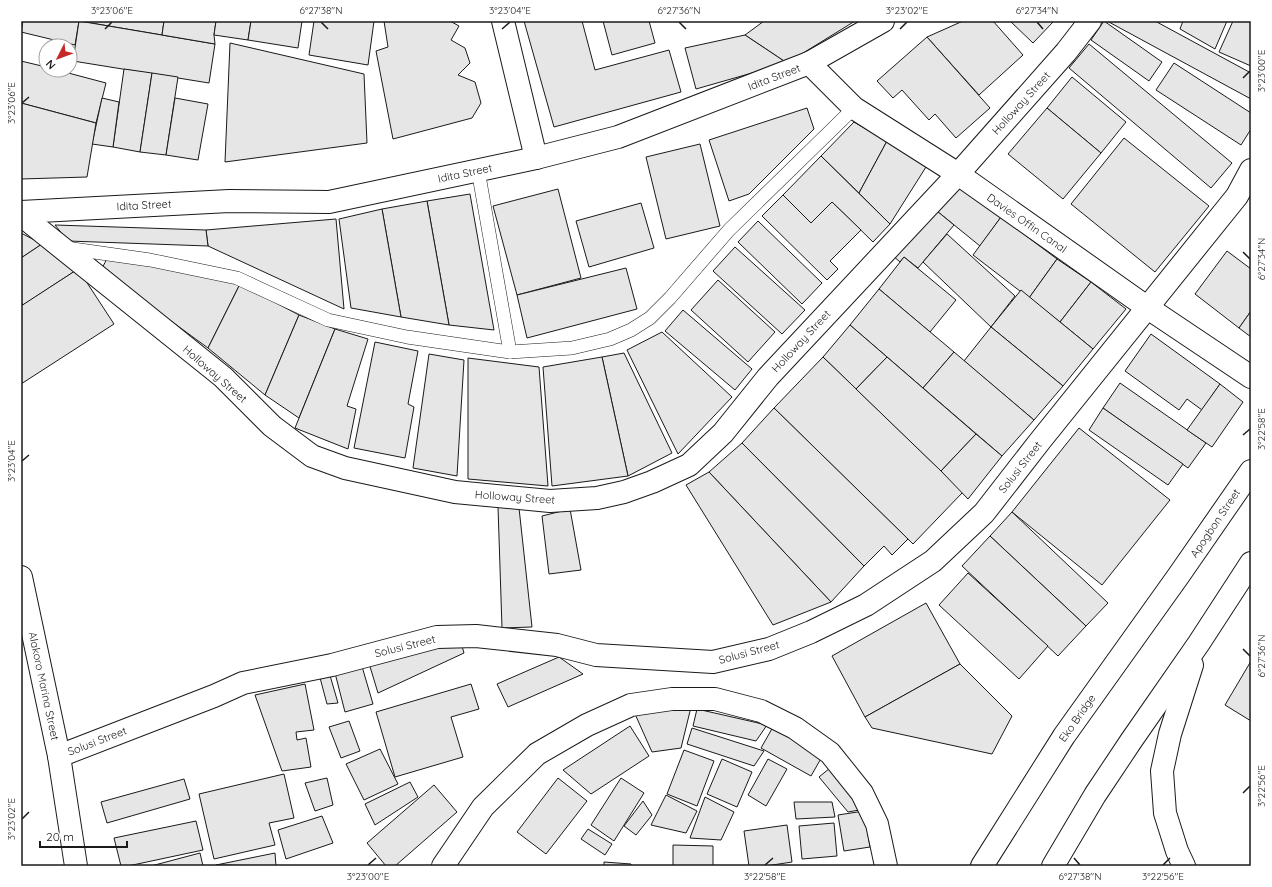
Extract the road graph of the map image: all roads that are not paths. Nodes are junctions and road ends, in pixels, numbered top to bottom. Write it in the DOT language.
graph roads {
  1 [pos="503,21"];
  2 [pos="883,21"];
  3 [pos="1090,21"];
  4 [pos="809,63"];
  5 [pos="854,108"];
  6 [pos="536,158"];
  7 [pos="478,170"];
  8 [pos="1251,170"];
  9 [pos="958,174"];
  10 [pos="21,212"];
  11 [pos="21,215"];
  12 [pos="60,247"];
  13 [pos="1148,308"];
  14 [pos="510,352"];
  15 [pos="1251,377"];
  16 [pos="1251,471"];
  17 [pos="1251,563"];
  18 [pos="1180,575"];
  19 [pos="21,577"];
  20 [pos="1199,643"];
  21 [pos="59,756"];
  22 [pos="76,866"];
  23 [pos="443,866"];
  24 [pos="886,866"];
  25 [pos="982,866"];
  26 [pos="1053,866"];
  27 [pos="1184,866"];
  1 -- 6 [label="main road"];
  2 -- 4 [label="main road, Idita Street"];
  3 -- 9 [label="main road, Holloway Street"];
  4 -- 5 [label="main road, Davies Offin Canal"];
  4 -- 6 [label="main road, Idita Street"];
  5 -- 9 [label="main road, Davies Offin Canal"];
  5 -- 14 [label="lane"];
  6 -- 7 [label="main road, Idita Street"];
  7 -- 10 [label="main road, Idita Street"];
  7 -- 14 [label="lane"];
  8 -- 13 [label="main road, Solusi Street"];
  9 -- 12 [label="main road, Holloway Street"];
  9 -- 13 [label="main road, Davies Offin Canal"];
  11 -- 12 [label="main road, Holloway Street"];
  12 -- 14 [label="lane"];
  13 -- 15 [label="main road, Davies Offin Canal"];
  13 -- 21 [label="main road, Solusi Street"];
  16 -- 18 [label="main road, Apogbon Street"];
  17 -- 20 [label="main road"];
  18 -- 25 [label="main road, Eko Bridge"];
  19 -- 21 [label="main road, Alakoro Marina Street"];
  20 -- 26 [label="main road"];
  20 -- 27 [label="main road"];
  21 -- 22 [label="main road, Alakoro Marina Street"];
  23 -- 24 [label="main road"];
}
